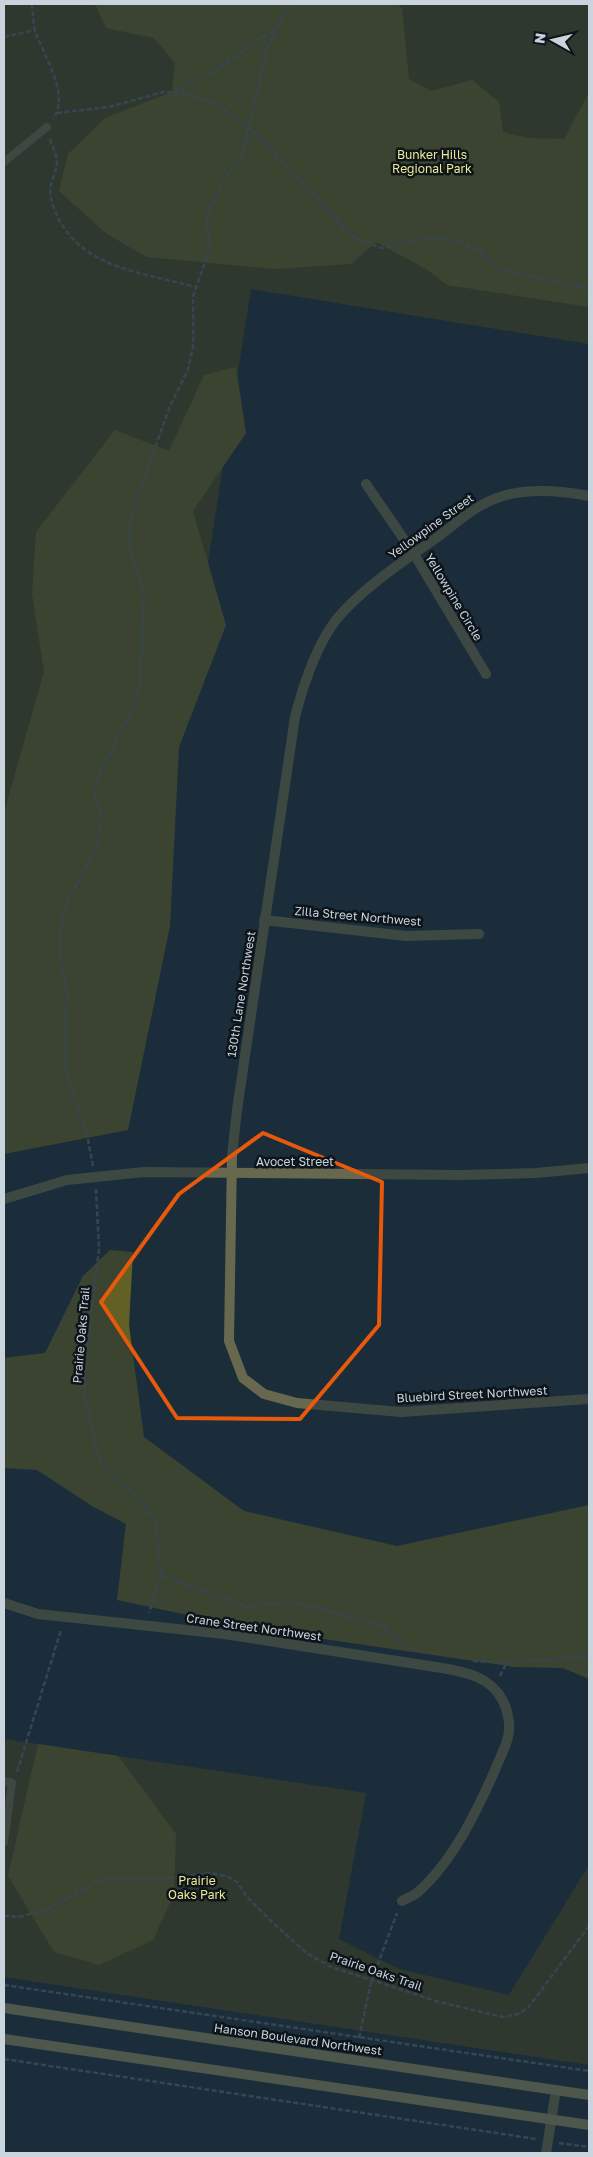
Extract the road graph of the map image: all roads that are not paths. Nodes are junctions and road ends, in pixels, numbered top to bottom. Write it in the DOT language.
graph roads {
  1 [pos="47,126"];
  2 [pos="4,162"];
  3 [pos="366,484"];
  4 [pos="589,496"];
  5 [pos="414,554"];
  6 [pos="335,621"];
  7 [pos="486,674"];
  8 [pos="264,920"];
  9 [pos="479,934"];
  10 [pos="589,1168"];
  11 [pos="232,1174"];
  12 [pos="4,1199"];
  13 [pos="243,1378"];
  14 [pos="589,1399"];
  15 [pos="4,1603"];
  16 [pos="8,1782"];
  17 [pos="4,1836"];
  18 [pos="402,1901"];
  19 [pos="4,2008"];
  20 [pos="4,2039"];
  21 [pos="556,2090"];
  22 [pos="589,2095"];
  23 [pos="551,2119"];
  24 [pos="589,2125"];
  25 [pos="546,2153"];
  1 -- 2 [label="lane"];
  3 -- 5 [label="street, Yellowpine Circle"];
  4 -- 5 [label="street, Yellowpine Street"];
  5 -- 6 [label="street, Yellowpine Street"];
  5 -- 7 [label="street, Yellowpine Circle"];
  6 -- 8 [label="street, 130th Lane Northwest"];
  8 -- 9 [label="street, Zilla Street Northwest"];
  8 -- 11 [label="street, 130th Lane Northwest"];
  10 -- 11 [label="street, Avocet Street"];
  11 -- 12 [label="street, Avocet Street"];
  11 -- 13 [label="street, 130th Lane Northwest"];
  13 -- 14 [label="street, Bluebird Street Northwest"];
  15 -- 18 [label="street, Crane Street Northwest"];
  16 -- 17 [label="lane"];
  19 -- 21 [label="main road, Hanson Boulevard Northwest"];
  20 -- 23 [label="main road"];
  21 -- 22 [label="main road, Hanson Boulevard Northwest"];
  21 -- 23 [label="street"];
  23 -- 24 [label="main road"];
  23 -- 25 [label="street"];
}
